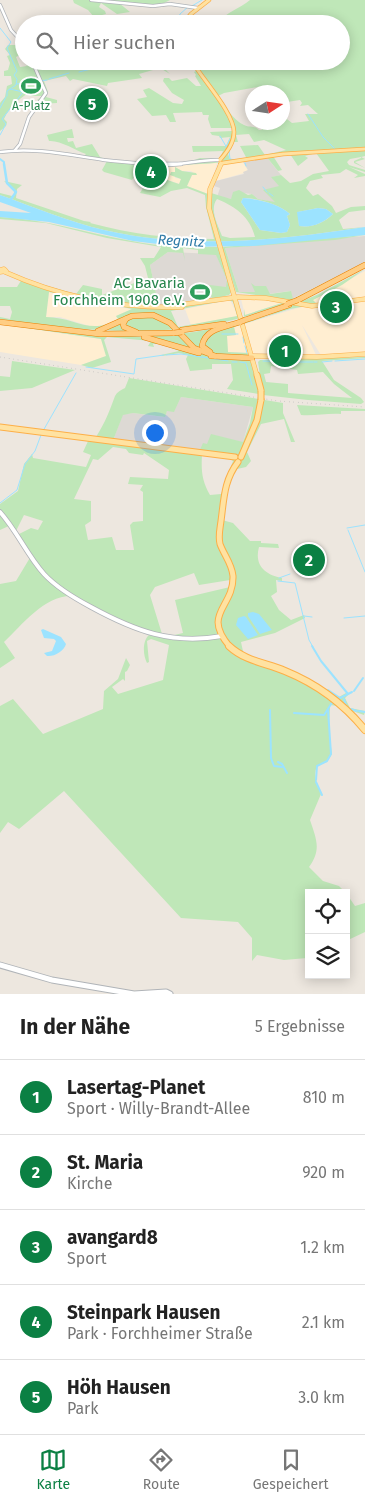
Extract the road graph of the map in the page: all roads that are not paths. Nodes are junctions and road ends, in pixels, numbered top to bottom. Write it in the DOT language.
graph roads {
  1 [pos="91,0"];
  2 [pos="209,0"];
  3 [pos="0,5"];
  4 [pos="198,8"];
  5 [pos="190,15"];
  6 [pos="15,34"];
  7 [pos="36,70"];
  8 [pos="198,70"];
  9 [pos="17,149"];
  10 [pos="365,149"];
  11 [pos="0,152"];
  12 [pos="221,161"];
  13 [pos="363,268"];
  14 [pos="1,272"];
  15 [pos="234,296"];
  16 [pos="243,296"];
  17 [pos="365,300"];
  18 [pos="288,304"];
  19 [pos="127,318"];
  20 [pos="242,320"];
  21 [pos="0,321"];
  22 [pos="91,331"];
  23 [pos="173,332"];
  24 [pos="148,333"];
  25 [pos="182,333"];
  26 [pos="125,335"];
  27 [pos="216,355"];
  28 [pos="365,355"];
  29 [pos="252,357"];
  30 [pos="263,358"];
  31 [pos="0,427"];
  32 [pos="237,458"];
  33 [pos="0,512"];
  34 [pos="222,636"];
  35 [pos="365,730"];
  36 [pos="0,965"];
  37 [pos="168,993"];
  1 -- 4 [label="street"];
  2 -- 4 [label="main road"];
  3 -- 6 [label="street"];
  4 -- 5 [label="main road"];
  7 -- 9 [label="street"];
  8 -- 12 [label="main road"];
  9 -- 11 [label="street"];
  9 -- 12 [label="street"];
  10 -- 12 [label="main road"];
  12 -- 15 [label="main road"];
  13 -- 18 [label="highway, bridge"];
  14 -- 15 [label="main road"];
  15 -- 16 [label="main road"];
  15 -- 16 [label="main road"];
  15 -- 29 [label="main road"];
  16 -- 18 [label="main road"];
  17 -- 18 [label="main road"];
  18 -- 20 [label="highway"];
  19 -- 22 [label="highway"];
  19 -- 24 [label="highway"];
  19 -- 25 [label="highway"];
  20 -- 25 [label="highway"];
  20 -- 27 [label="highway"];
  21 -- 22 [label="highway"];
  21 -- 26 [label="highway"];
  22 -- 24 [label="highway"];
  23 -- 24 [label="highway"];
  23 -- 25 [label="highway, bridge"];
  23 -- 26 [label="highway"];
  25 -- 27 [label="highway"];
  26 -- 27 [label="highway"];
  27 -- 29 [label="highway"];
  28 -- 30 [label="main road"];
  29 -- 30 [label="main road"];
  29 -- 30 [label="main road"];
  29 -- 32 [label="main road, bridge"];
  31 -- 32 [label="main road"];
  32 -- 34 [label="main road"];
  33 -- 34 [label="street"];
  34 -- 35 [label="main road"];
  36 -- 37 [label="street"];
}
